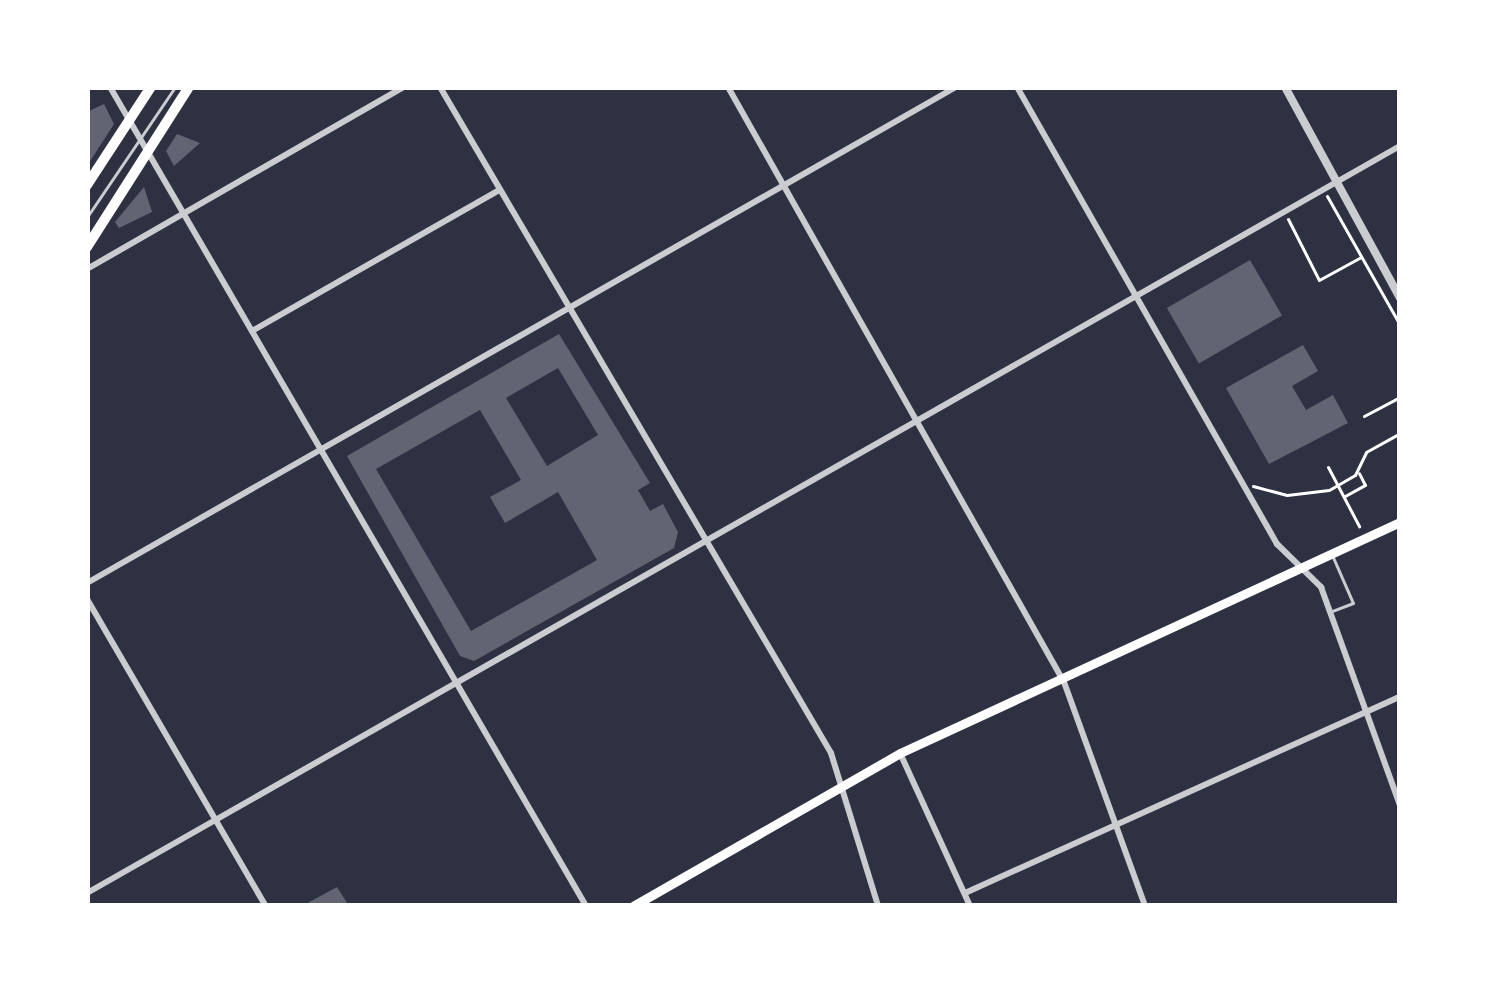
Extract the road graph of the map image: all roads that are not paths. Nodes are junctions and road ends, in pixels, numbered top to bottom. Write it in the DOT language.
graph roads {
  1 [pos="110,87"];
  2 [pos="151,87"];
  3 [pos="175,87"];
  4 [pos="189,87"];
  5 [pos="403,87"];
  6 [pos="440,87"];
  7 [pos="728,87"];
  8 [pos="956,87"];
  9 [pos="1017,87"];
  10 [pos="1285,87"];
  11 [pos="129,123"];
  12 [pos="139,140"];
  13 [pos="1400,146"];
  14 [pos="147,155"];
  15 [pos="1337,182"];
  16 [pos="87,185"];
  17 [pos="784,185"];
  18 [pos="499,190"];
  19 [pos="87,217"];
  20 [pos="181,217"];
  21 [pos="87,247"];
  22 [pos="87,269"];
  23 [pos="1137,296"];
  24 [pos="1400,298"];
  25 [pos="567,306"];
  26 [pos="251,332"];
  27 [pos="917,419"];
  28 [pos="319,448"];
  29 [pos="1400,522"];
  30 [pos="707,539"];
  31 [pos="1331,554"];
  32 [pos="1303,567"];
  33 [pos="87,583"];
  34 [pos="87,599"];
  35 [pos="1330,611"];
  36 [pos="454,682"];
  37 [pos="1064,682"];
  38 [pos="1400,697"];
  39 [pos="1367,712"];
  40 [pos="900,753"];
  41 [pos="842,783"];
  42 [pos="1400,806"];
  43 [pos="217,820"];
  44 [pos="1117,827"];
  45 [pos="87,893"];
  46 [pos="964,893"];
  47 [pos="266,906"];
  48 [pos="586,906"];
  49 [pos="633,906"];
  50 [pos="878,906"];
  51 [pos="970,906"];
  52 [pos="1144,906"];
  1 -- 11 [label="street"];
  2 -- 11 [label="main road"];
  3 -- 12 [label="lane"];
  4 -- 14 [label="main road"];
  5 -- 20 [label="street"];
  6 -- 18 [label="street"];
  7 -- 17 [label="street"];
  8 -- 17 [label="street"];
  9 -- 23 [label="street"];
  10 -- 15 [label="street"];
  11 -- 12 [label="street"];
  11 -- 16 [label="main road"];
  12 -- 14 [label="street"];
  12 -- 19 [label="lane"];
  13 -- 15 [label="street"];
  14 -- 20 [label="street"];
  14 -- 21 [label="main road"];
  15 -- 23 [label="street"];
  15 -- 24 [label="street"];
  17 -- 25 [label="street"];
  17 -- 27 [label="street"];
  18 -- 25 [label="street"];
  18 -- 26 [label="street"];
  20 -- 22 [label="street"];
  20 -- 26 [label="street"];
  23 -- 27 [label="street"];
  23 -- 32 [label="street"];
  25 -- 28 [label="street"];
  25 -- 30 [label="street"];
  26 -- 28 [label="street"];
  27 -- 30 [label="street"];
  27 -- 37 [label="street"];
  28 -- 33 [label="street"];
  28 -- 36 [label="street"];
  29 -- 31 [label="main road"];
  30 -- 36 [label="street"];
  30 -- 41 [label="street"];
  31 -- 32 [label="main road"];
  31 -- 35 [label="lane"];
  32 -- 35 [label="street"];
  32 -- 37 [label="main road"];
  34 -- 43 [label="street"];
  35 -- 39 [label="street"];
  36 -- 43 [label="street"];
  36 -- 48 [label="street"];
  37 -- 40 [label="main road"];
  37 -- 44 [label="street"];
  38 -- 39 [label="street"];
  39 -- 42 [label="street"];
  39 -- 44 [label="street"];
  40 -- 41 [label="main road"];
  40 -- 46 [label="street"];
  41 -- 49 [label="main road"];
  41 -- 50 [label="street"];
  43 -- 45 [label="street"];
  43 -- 47 [label="street"];
  44 -- 46 [label="street"];
  44 -- 52 [label="street"];
  46 -- 51 [label="street"];
}
